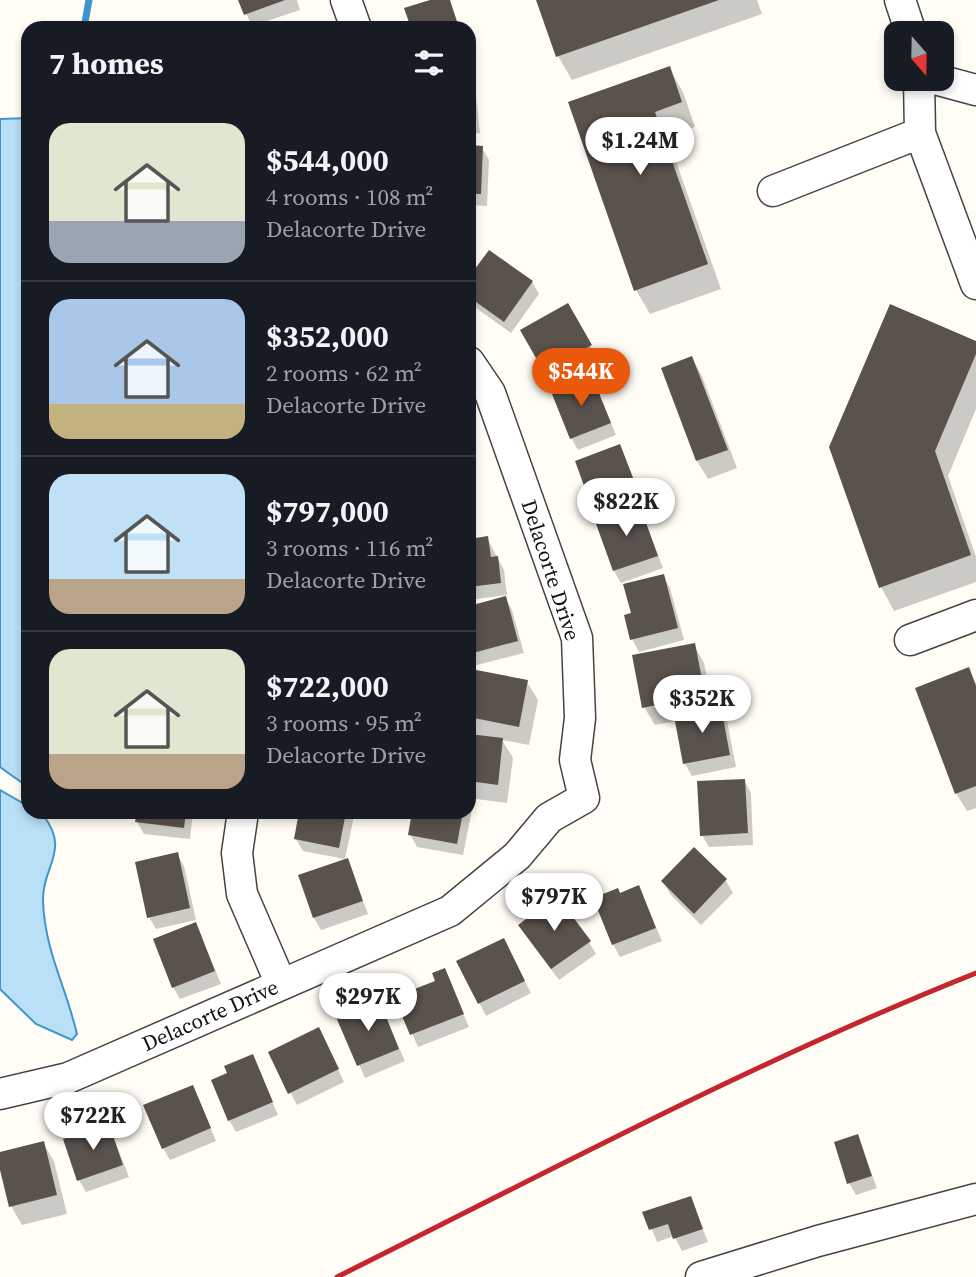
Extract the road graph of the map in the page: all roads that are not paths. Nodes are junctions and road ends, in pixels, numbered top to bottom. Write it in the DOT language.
graph roads {
  1 [pos="346,0"];
  2 [pos="900,0"];
  3 [pos="354,21"];
  4 [pos="907,21"];
  5 [pos="954,84"];
  6 [pos="976,90"];
  7 [pos="919,91"];
  8 [pos="920,133"];
  9 [pos="774,191"];
  10 [pos="976,284"];
  11 [pos="476,372"];
  12 [pos="976,615"];
  13 [pos="910,640"];
  14 [pos="242,819"];
  15 [pos="281,984"];
  16 [pos="0,1094"];
  17 [pos="976,1199"];
  18 [pos="701,1277"];
  1 -- 3 [label="street"];
  2 -- 4 [label="street"];
  5 -- 6 [label="street"];
  7 -- 8 [label="street"];
  8 -- 9 [label="street"];
  8 -- 10 [label="street"];
  11 -- 15 [label="street, Delacorte Drive"];
  12 -- 13 [label="street"];
  14 -- 15 [label="street"];
  15 -- 16 [label="street, Delacorte Drive"];
  17 -- 18 [label="street"];
}
